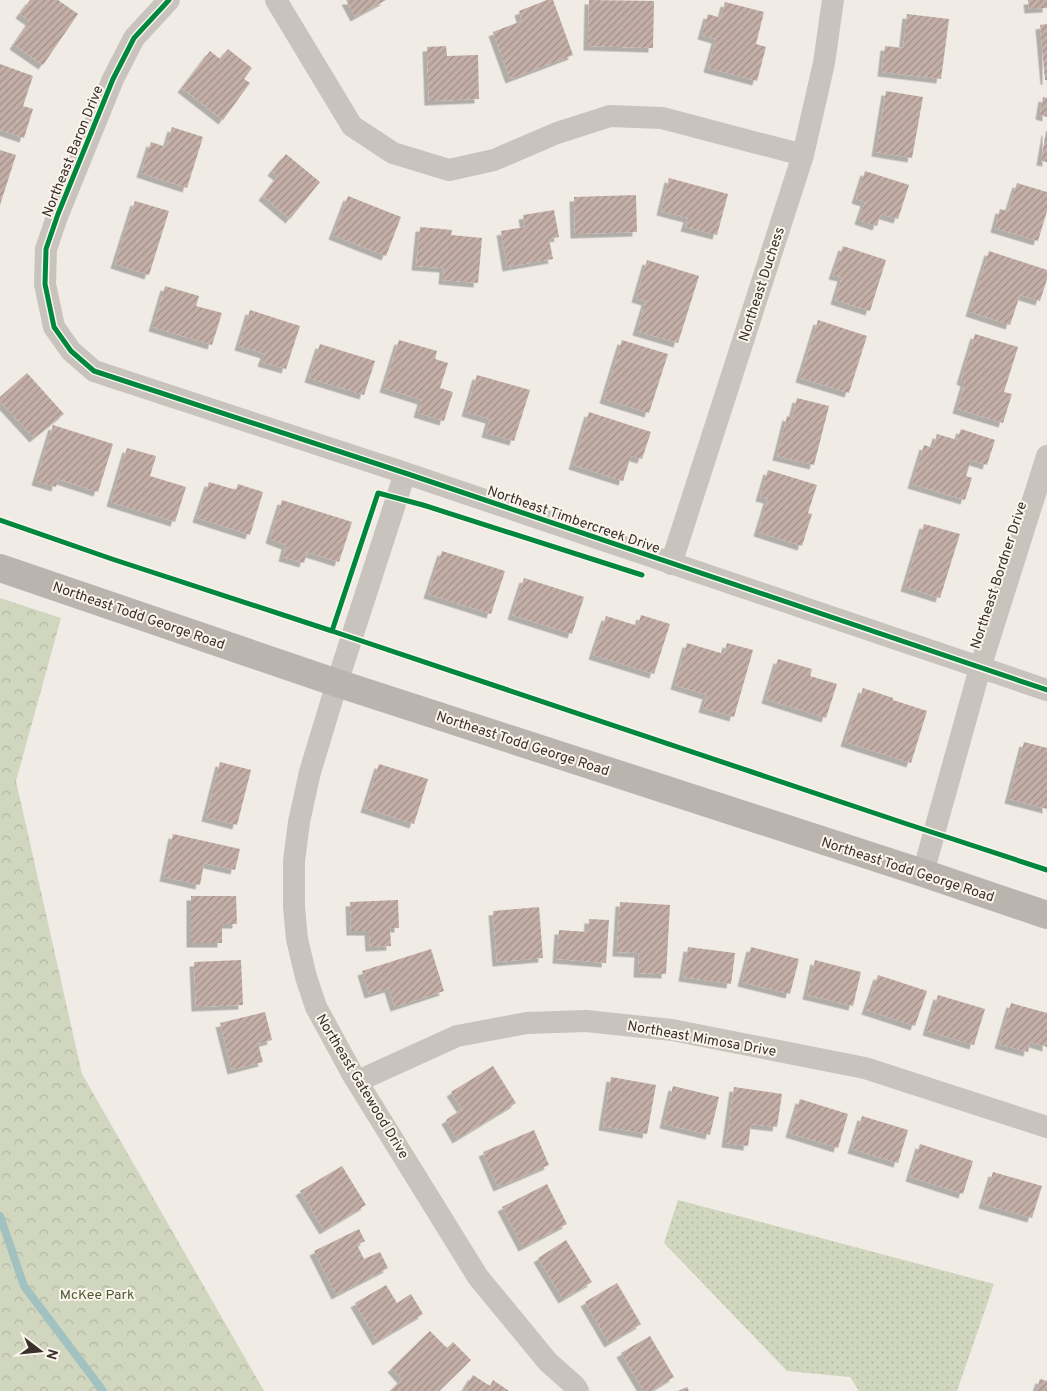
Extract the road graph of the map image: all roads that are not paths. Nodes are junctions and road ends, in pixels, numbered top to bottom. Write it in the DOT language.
graph roads {
  1 [pos="169,0"];
  2 [pos="276,0"];
  3 [pos="833,0"];
  4 [pos="802,155"];
  5 [pos="94,371"];
  6 [pos="1047,456"];
  7 [pos="405,473"];
  8 [pos="671,564"];
  9 [pos="0,568"];
  10 [pos="980,668"];
  11 [pos="337,683"];
  12 [pos="1047,690"];
  13 [pos="923,874"];
  14 [pos="1047,915"];
  15 [pos="358,1081"];
  16 [pos="1047,1127"];
  17 [pos="578,1391"];
  1 -- 5 [label="street, Northeast Baron Drive"];
  2 -- 4 [label="street"];
  3 -- 4 [label="street, Northeast Duchess"];
  4 -- 8 [label="street, Northeast Duchess"];
  5 -- 7 [label="street, Northeast Timbercreek Drive"];
  6 -- 10 [label="street, Northeast Bordner Drive"];
  7 -- 8 [label="street, Northeast Timbercreek Drive"];
  7 -- 11 [label="street, Northeast Gatewood Drive"];
  8 -- 10 [label="street, Northeast Timbercreek Drive"];
  9 -- 11 [label="main road, Northeast Todd George Road"];
  10 -- 12 [label="street, Northeast Timbercreek Drive"];
  10 -- 13 [label="street, Northeast Bordner Drive"];
  11 -- 13 [label="main road, Northeast Todd George Road"];
  11 -- 15 [label="street, Northeast Gatewood Drive"];
  13 -- 14 [label="main road, Northeast Todd George Road"];
  15 -- 16 [label="street, Northeast Mimosa Drive"];
  15 -- 17 [label="street, Northeast Gatewood Drive"];
}
